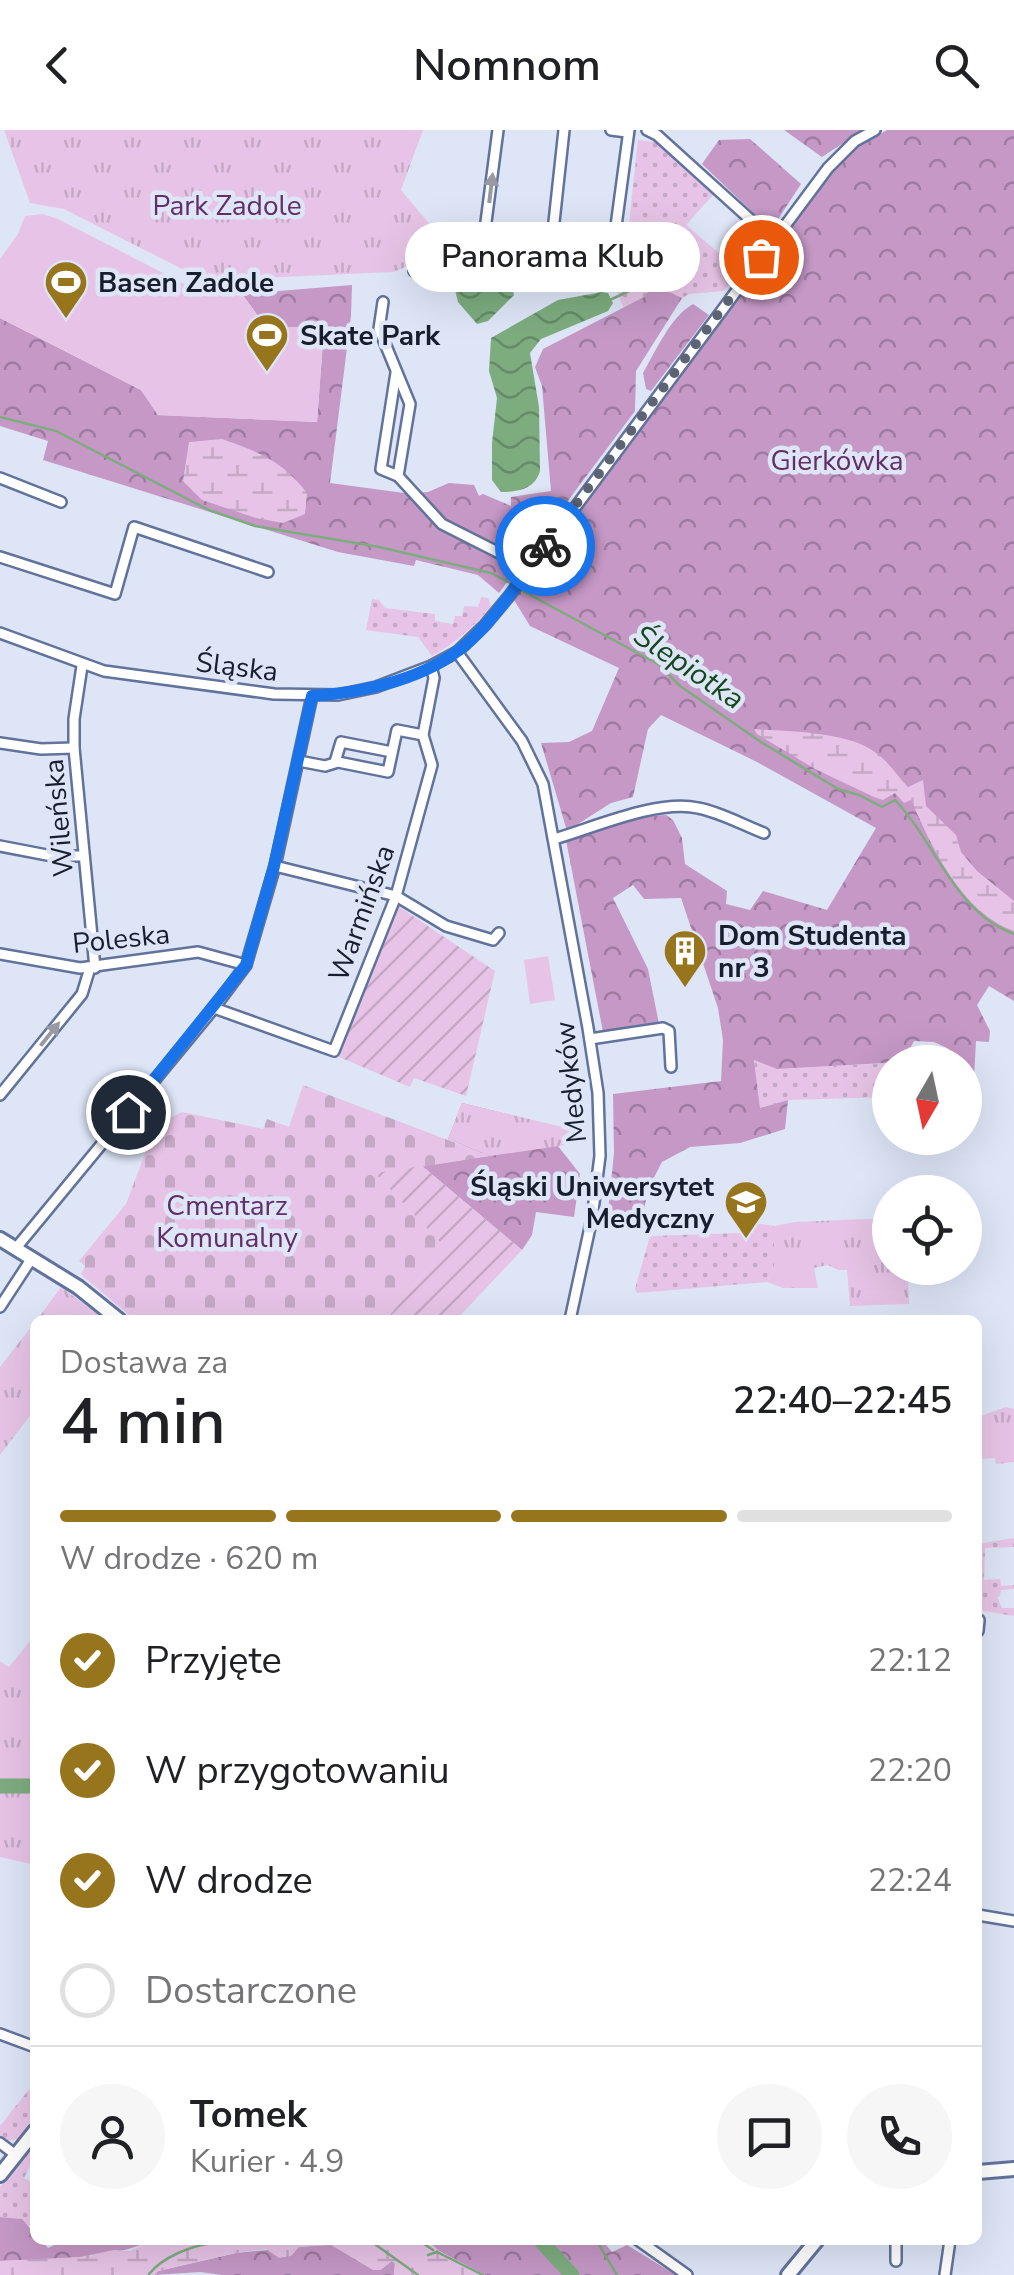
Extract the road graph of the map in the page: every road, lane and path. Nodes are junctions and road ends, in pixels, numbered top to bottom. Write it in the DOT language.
graph roads {
  1 [pos="498,130"];
  2 [pos="564,130"];
  3 [pos="610,130"];
  4 [pos="647,130"];
  5 [pos="875,130"];
  6 [pos="628,131"];
  7 [pos="554,222"];
  8 [pos="773,240"];
  9 [pos="480,245"];
  10 [pos="414,271"];
  11 [pos="383,302"];
  12 [pos="396,371"];
  13 [pos="398,476"];
  14 [pos="0,478"];
  15 [pos="60,502"];
  16 [pos="0,557"];
  17 [pos="529,568"];
  18 [pos="268,572"];
  19 [pos="0,633"];
  20 [pos="457,652"];
  21 [pos="82,666"];
  22 [pos="431,666"];
  23 [pos="312,696"];
  24 [pos="423,736"];
  25 [pos="0,744"];
  26 [pos="74,748"];
  27 [pos="392,752"];
  28 [pos="299,761"];
  29 [pos="335,762"];
  30 [pos="764,833"];
  31 [pos="554,839"];
  32 [pos="0,846"];
  33 [pos="83,856"];
  34 [pos="274,866"];
  35 [pos="396,896"];
  36 [pos="499,933"];
  37 [pos="0,954"];
  38 [pos="246,965"];
  39 [pos="92,968"];
  40 [pos="214,1008"];
  41 [pos="590,1040"];
  42 [pos="671,1067"];
  43 [pos="0,1095"];
  44 [pos="0,1239"];
  45 [pos="16,1248"];
  46 [pos="32,1258"];
  47 [pos="0,1308"];
  48 [pos="113,1315"];
  49 [pos="571,1315"];
  50 [pos="982,1915"];
  51 [pos="1014,1922"];
  52 [pos="0,2034"];
  53 [pos="30,2045"];
  54 [pos="30,2137"];
  55 [pos="0,2143"];
  56 [pos="16,2155"];
  57 [pos="1014,2170"];
  58 [pos="982,2172"];
  59 [pos="0,2176"];
  60 [pos="645,2245"];
  61 [pos="813,2245"];
  62 [pos="896,2245"];
  63 [pos="949,2245"];
  64 [pos="896,2262"];
  65 [pos="687,2275"];
  66 [pos="788,2275"];
  67 [pos="945,2275"];
  9 -- 1 [label="street, one-way"];
  2 -- 7 [label="street"];
  3 -- 6 [label="street"];
  4 -- 8 [label="street"];
  5 -- 8 [label="street, Śląska"];
  6 -- 9 [label="street"];
  8 -- 17 [label="street, Śląska"];
  9 -- 10 [label="street"];
  11 -- 12 [label="street"];
  12 -- 13 [label="street"];
  12 -- 13 [label="street"];
  13 -- 17 [label="street"];
  14 -- 15 [label="street"];
  16 -- 18 [label="street"];
  17 -- 20 [label="street, Śląska"];
  19 -- 21 [label="street, Śląska"];
  20 -- 22 [label="street, Śląska"];
  20 -- 31 [label="street, Medyków"];
  21 -- 23 [label="street, Śląska"];
  21 -- 26 [label="street, Wileńska"];
  22 -- 23 [label="street, Śląska"];
  22 -- 24 [label="street, Warmińska"];
  23 -- 28 [label="street"];
  24 -- 27 [label="street"];
  24 -- 35 [label="street, Warmińska"];
  25 -- 26 [label="street"];
  26 -- 33 [label="street, Wileńska"];
  27 -- 29 [label="street"];
  27 -- 29 [label="street"];
  28 -- 29 [label="street"];
  28 -- 34 [label="street"];
  30 -- 31 [label="street"];
  31 -- 41 [label="street, Medyków"];
  32 -- 33 [label="street"];
  33 -- 39 [label="street, Wileńska"];
  34 -- 35 [label="street"];
  34 -- 38 [label="street"];
  35 -- 36 [label="street"];
  35 -- 40 [label="street, Warmińska"];
  37 -- 39 [label="street, Poleska"];
  38 -- 39 [label="street, Poleska"];
  38 -- 40 [label="street"];
  43 -- 39 [label="street, one-way"];
  40 -- 45 [label="street"];
  41 -- 42 [label="street"];
  41 -- 49 [label="street, Medyków"];
  44 -- 45 [label="street"];
  45 -- 46 [label="street"];
  46 -- 47 [label="street"];
  46 -- 48 [label="street"];
  50 -- 51 [label="street"];
  52 -- 53 [label="street"];
  54 -- 56 [label="street"];
  55 -- 56 [label="street"];
  56 -- 59 [label="street"];
  57 -- 58 [label="street"];
  60 -- 65 [label="street"];
  61 -- 66 [label="street"];
  62 -- 64 [label="street"];
  63 -- 67 [label="street"];
}
